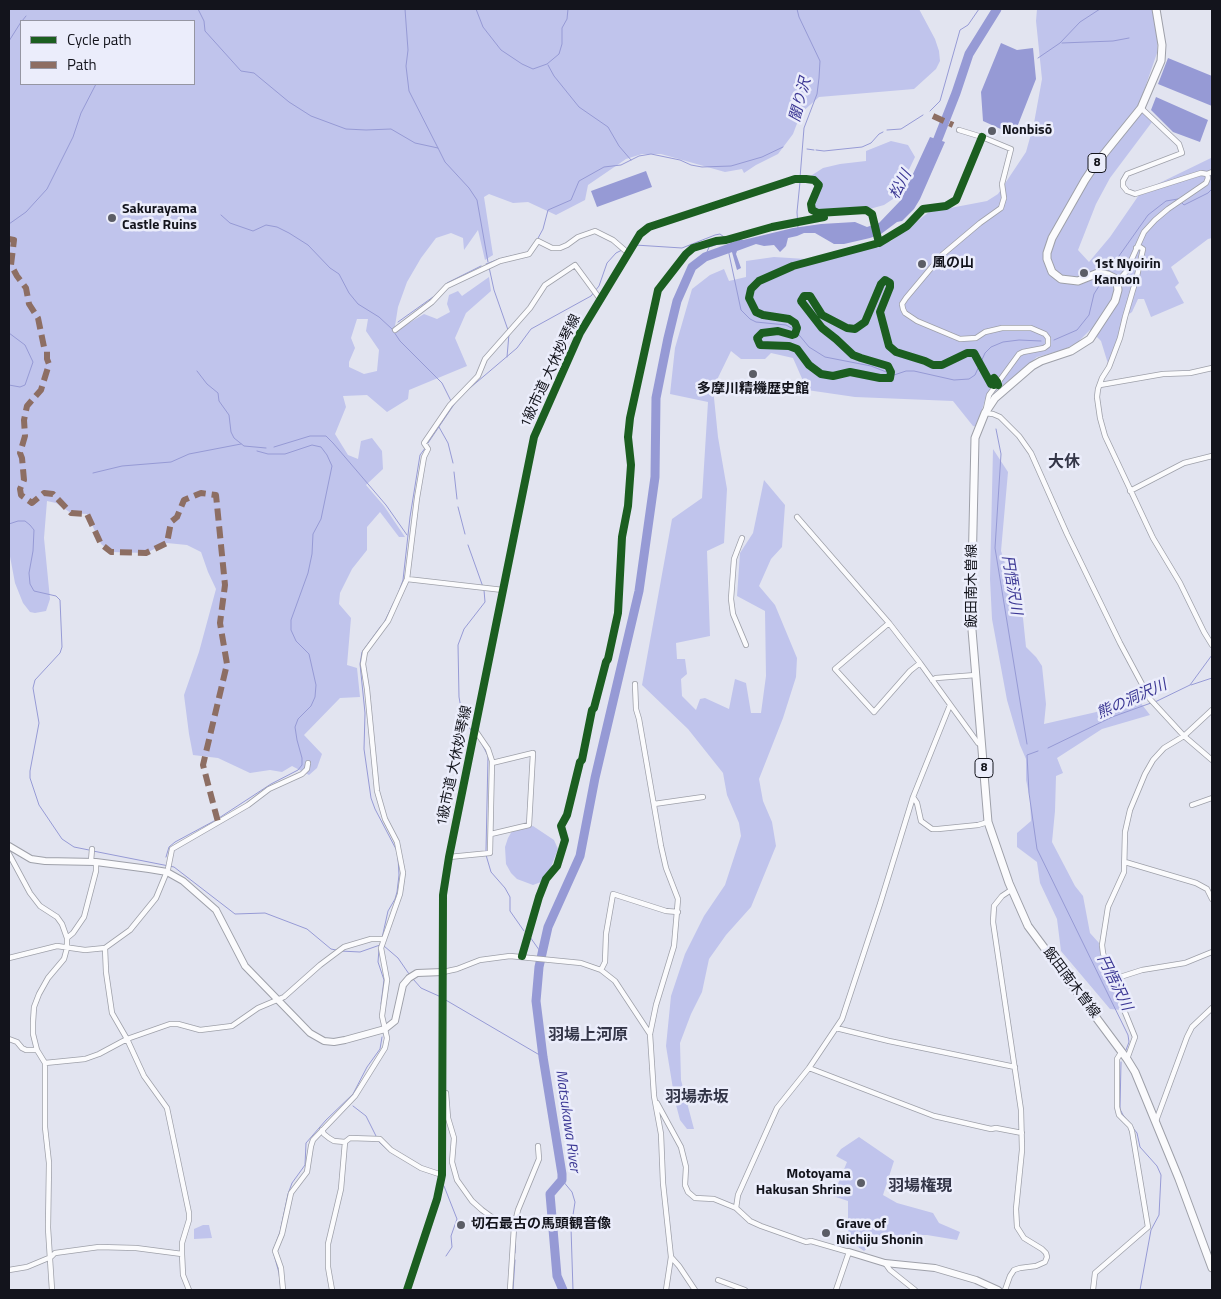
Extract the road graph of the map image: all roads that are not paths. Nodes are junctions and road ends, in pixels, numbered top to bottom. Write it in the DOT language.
graph roads {
  1 [pos="1156,9"];
  2 [pos="1141,108"];
  3 [pos="959,130"];
  4 [pos="982,136"];
  5 [pos="1210,173"];
  6 [pos="1136,248"];
  7 [pos="628,251"];
  8 [pos="1115,280"];
  9 [pos="598,297"];
  10 [pos="396,330"];
  11 [pos="1212,368"];
  12 [pos="1100,384"];
  13 [pos="985,414"];
  14 [pos="1212,456"];
  15 [pos="1130,490"];
  16 [pos="797,517"];
  17 [pos="742,538"];
  18 [pos="407,580"];
  19 [pos="503,590"];
  20 [pos="889,623"];
  21 [pos="1212,644"];
  22 [pos="746,645"];
  23 [pos="920,663"];
  24 [pos="976,675"];
  25 [pos="932,680"];
  26 [pos="635,684"];
  27 [pos="950,705"];
  28 [pos="1212,710"];
  29 [pos="475,730"];
  30 [pos="1184,736"];
  31 [pos="982,746"];
  32 [pos="1212,760"];
  33 [pos="308,763"];
  34 [pos="492,763"];
  35 [pos="703,797"];
  36 [pos="913,797"];
  37 [pos="1212,798"];
  38 [pos="654,804"];
  39 [pos="1192,804"];
  40 [pos="988,822"];
  41 [pos="491,834"];
  42 [pos="9,846"];
  43 [pos="92,849"];
  44 [pos="9,854"];
  45 [pos="449,857"];
  46 [pos="93,859"];
  47 [pos="1125,862"];
  48 [pos="167,871"];
  49 [pos="1011,890"];
  50 [pos="1212,899"];
  51 [pos="678,912"];
  52 [pos="67,938"];
  53 [pos="382,942"];
  54 [pos="68,948"];
  55 [pos="105,948"];
  56 [pos="1212,952"];
  57 [pos="9,958"];
  58 [pos="601,970"];
  59 [pos="443,972"];
  60 [pos="1117,978"];
  61 [pos="276,999"];
  62 [pos="1212,1008"];
  63 [pos="836,1028"];
  64 [pos="385,1029"];
  65 [pos="650,1034"];
  66 [pos="127,1039"];
  67 [pos="9,1040"];
  68 [pos="38,1050"];
  69 [pos="1122,1051"];
  70 [pos="1127,1059"];
  71 [pos="45,1063"];
  72 [pos="809,1068"];
  73 [pos="1015,1068"];
  74 [pos="443,1084"];
  75 [pos="655,1100"];
  76 [pos="1156,1121"];
  77 [pos="322,1130"];
  78 [pos="1022,1133"];
  79 [pos="345,1142"];
  80 [pos="538,1146"];
  81 [pos="442,1175"];
  82 [pos="736,1208"];
  83 [pos="514,1227"];
  84 [pos="849,1252"];
  85 [pos="182,1254"];
  86 [pos="51,1257"];
  87 [pos="671,1257"];
  88 [pos="885,1263"];
  89 [pos="1212,1268"];
  90 [pos="9,1270"];
  91 [pos="718,1280"];
  92 [pos="52,1290"];
  93 [pos="189,1290"];
  94 [pos="283,1290"];
  95 [pos="332,1290"];
  96 [pos="407,1290"];
  97 [pos="510,1290"];
  98 [pos="666,1290"];
  99 [pos="695,1290"];
  100 [pos="746,1290"];
  101 [pos="836,1290"];
  102 [pos="915,1290"];
  103 [pos="998,1290"];
  104 [pos="1005,1290"];
  105 [pos="1093,1290"];
  1 -- 2 [label="main road, 8"];
  2 -- 5 [label="street"];
  2 -- 8 [label="main road, 8"];
  3 -- 4 [label="street"];
  4 -- 7 [label="street, 1級市道 大休妙琴線"];
  4 -- 13 [label="street"];
  5 -- 6 [label="street"];
  6 -- 8 [label="street"];
  6 -- 12 [label="street"];
  7 -- 9 [label="street, 1級市道 大休妙琴線"];
  7 -- 10 [label="street"];
  8 -- 13 [label="main road, 飯田南木曽線 / 8"];
  9 -- 18 [label="street"];
  9 -- 19 [label="street, 1級市道 大休妙琴線"];
  11 -- 12 [label="street"];
  12 -- 15 [label="street"];
  13 -- 24 [label="main road, 飯田南木曽線 / 8"];
  13 -- 30 [label="street"];
  14 -- 15 [label="street"];
  15 -- 21 [label="street"];
  16 -- 20 [label="street"];
  17 -- 22 [label="street"];
  18 -- 19 [label="street"];
  18 -- 53 [label="street"];
  19 -- 29 [label="street, 1級市道 大休妙琴線"];
  20 -- 23 [label="street"];
  20 -- 23 [label="street"];
  23 -- 25 [label="street"];
  24 -- 25 [label="street"];
  24 -- 31 [label="main road, 飯田南木曽線 / 8"];
  25 -- 27 [label="street"];
  26 -- 38 [label="street"];
  27 -- 31 [label="street"];
  27 -- 36 [label="street"];
  28 -- 30 [label="street"];
  29 -- 34 [label="street"];
  29 -- 45 [label="street, 1級市道 大休妙琴線"];
  30 -- 32 [label="street"];
  30 -- 47 [label="street"];
  31 -- 40 [label="main road, 飯田南木曽線 / 8"];
  33 -- 48 [label="street"];
  34 -- 41 [label="street"];
  34 -- 41 [label="street"];
  35 -- 38 [label="street"];
  36 -- 40 [label="street"];
  36 -- 63 [label="street"];
  37 -- 39 [label="street"];
  38 -- 51 [label="street"];
  40 -- 49 [label="main road, 飯田南木曽線 / 8"];
  41 -- 45 [label="street"];
  42 -- 46 [label="street"];
  43 -- 46 [label="street"];
  44 -- 52 [label="street"];
  45 -- 59 [label="street, 1級市道 大休妙琴線"];
  46 -- 48 [label="street"];
  46 -- 52 [label="street"];
  47 -- 50 [label="street"];
  47 -- 60 [label="street"];
  48 -- 55 [label="street"];
  48 -- 61 [label="street"];
  49 -- 69 [label="main road, 飯田南木曽線 / 8"];
  49 -- 73 [label="street"];
  51 -- 58 [label="street"];
  51 -- 65 [label="street"];
  52 -- 54 [label="street"];
  53 -- 61 [label="street"];
  53 -- 64 [label="street"];
  54 -- 55 [label="street"];
  54 -- 57 [label="street"];
  54 -- 68 [label="street"];
  55 -- 66 [label="street"];
  56 -- 60 [label="street"];
  58 -- 59 [label="street"];
  58 -- 65 [label="street"];
  59 -- 64 [label="street"];
  59 -- 74 [label="street, 1級市道 大休妙琴線"];
  60 -- 70 [label="street"];
  61 -- 64 [label="street"];
  61 -- 66 [label="street"];
  62 -- 76 [label="street"];
  63 -- 72 [label="street"];
  63 -- 73 [label="street"];
  64 -- 77 [label="street"];
  65 -- 75 [label="street"];
  66 -- 71 [label="street"];
  66 -- 85 [label="street"];
  67 -- 68 [label="street"];
  68 -- 71 [label="street"];
  69 -- 70 [label="main road, 飯田南木曽線 / 8"];
  69 -- 105 [label="street"];
  70 -- 76 [label="main road, 飯田南木曽線 / 8"];
  71 -- 86 [label="street"];
  72 -- 78 [label="street"];
  72 -- 82 [label="street"];
  73 -- 78 [label="street"];
  74 -- 81 [label="street"];
  74 -- 83 [label="street"];
  75 -- 82 [label="street"];
  75 -- 87 [label="street"];
  76 -- 89 [label="main road, 飯田南木曽線 / 8"];
  77 -- 79 [label="street"];
  77 -- 94 [label="street"];
  78 -- 104 [label="street"];
  79 -- 81 [label="street"];
  79 -- 95 [label="street"];
  80 -- 83 [label="street"];
  81 -- 96 [label="street"];
  82 -- 84 [label="street"];
  83 -- 97 [label="street"];
  84 -- 88 [label="street"];
  84 -- 101 [label="street"];
  85 -- 86 [label="street"];
  85 -- 93 [label="street"];
  86 -- 90 [label="street"];
  86 -- 92 [label="street"];
  87 -- 98 [label="street"];
  87 -- 99 [label="street"];
  88 -- 102 [label="street"];
  88 -- 103 [label="street"];
  91 -- 100 [label="street"];
}
